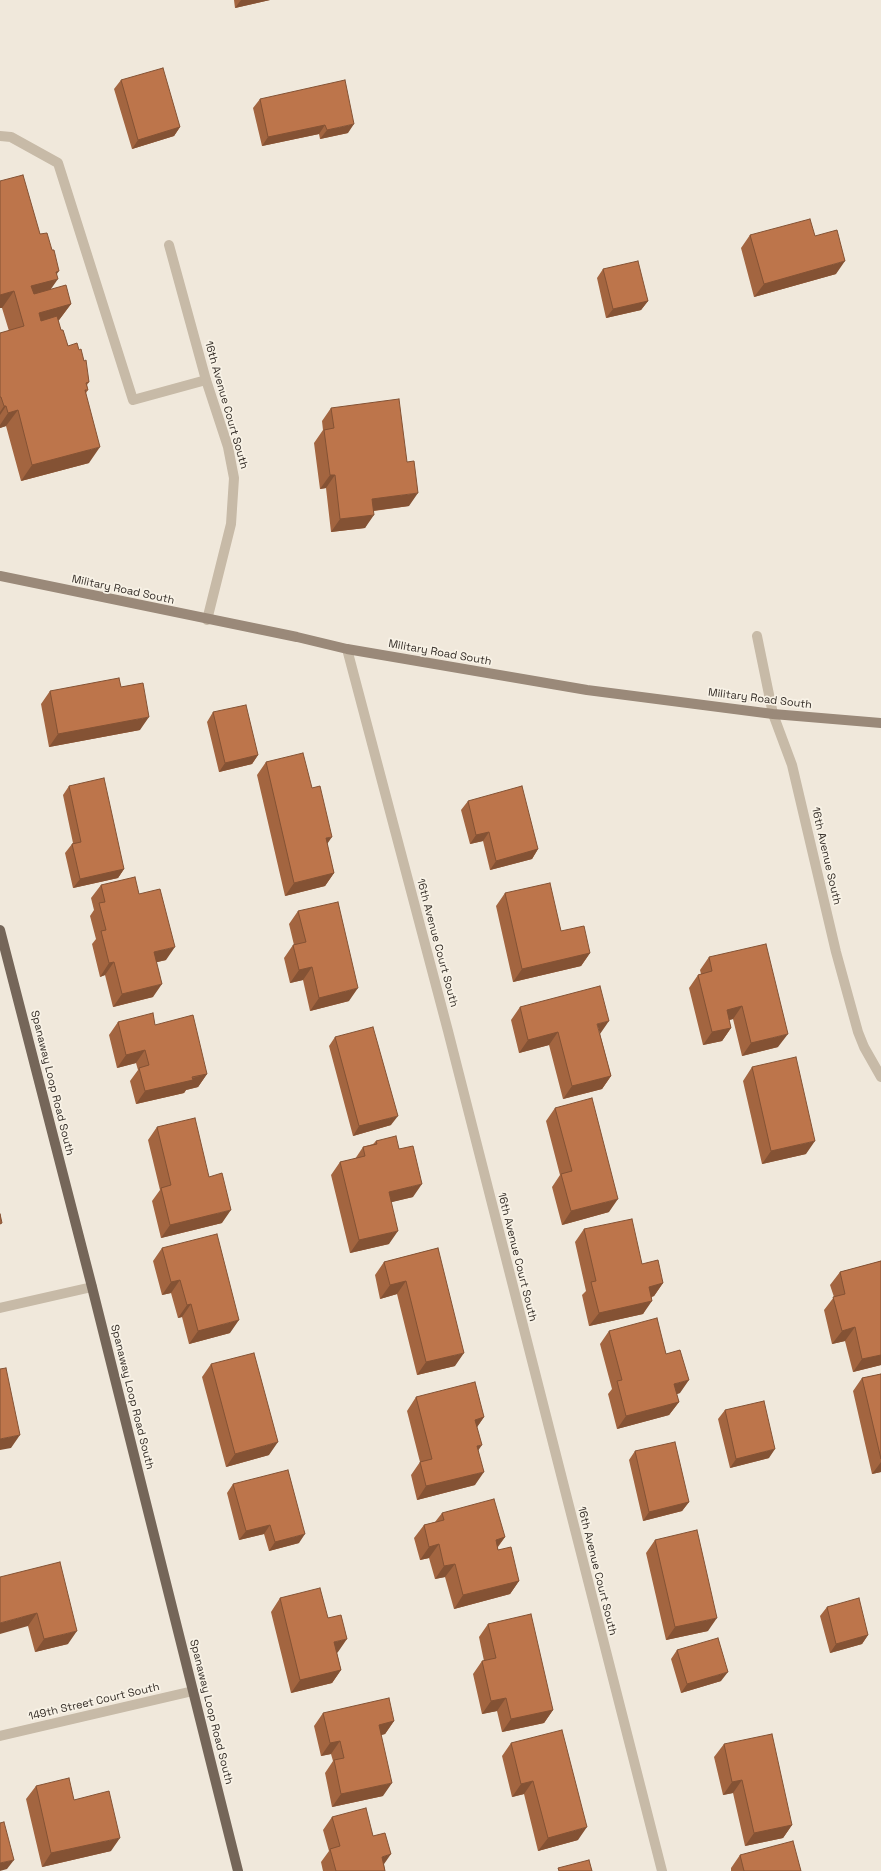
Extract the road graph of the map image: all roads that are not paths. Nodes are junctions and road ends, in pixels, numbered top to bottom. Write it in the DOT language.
graph roads {
  1 [pos="0,136"];
  2 [pos="169,245"];
  3 [pos="206,380"];
  4 [pos="0,576"];
  5 [pos="207,620"];
  6 [pos="757,636"];
  7 [pos="347,649"];
  8 [pos="773,714"];
  9 [pos="881,723"];
  10 [pos="0,930"];
  11 [pos="881,1076"];
  12 [pos="92,1287"];
  13 [pos="0,1308"];
  14 [pos="193,1691"];
  15 [pos="0,1736"];
  16 [pos="238,1871"];
  17 [pos="662,1871"];
  1 -- 3 [label="street"];
  2 -- 3 [label="street, 16th Avenue Court South"];
  3 -- 5 [label="street, 16th Avenue Court South"];
  4 -- 5 [label="main road, Military Road South"];
  5 -- 7 [label="main road, Military Road South"];
  6 -- 8 [label="street, 16th Avenue South"];
  7 -- 8 [label="main road, Military Road South"];
  7 -- 17 [label="street, 16th Avenue Court South"];
  8 -- 9 [label="main road, Military Road South"];
  8 -- 11 [label="street, 16th Avenue South"];
  10 -- 12 [label="main road, Spanaway Loop Road South"];
  12 -- 13 [label="street"];
  12 -- 14 [label="main road, Spanaway Loop Road South"];
  14 -- 15 [label="street, 149th Street Court South"];
  14 -- 16 [label="main road, Spanaway Loop Road South"];
}
